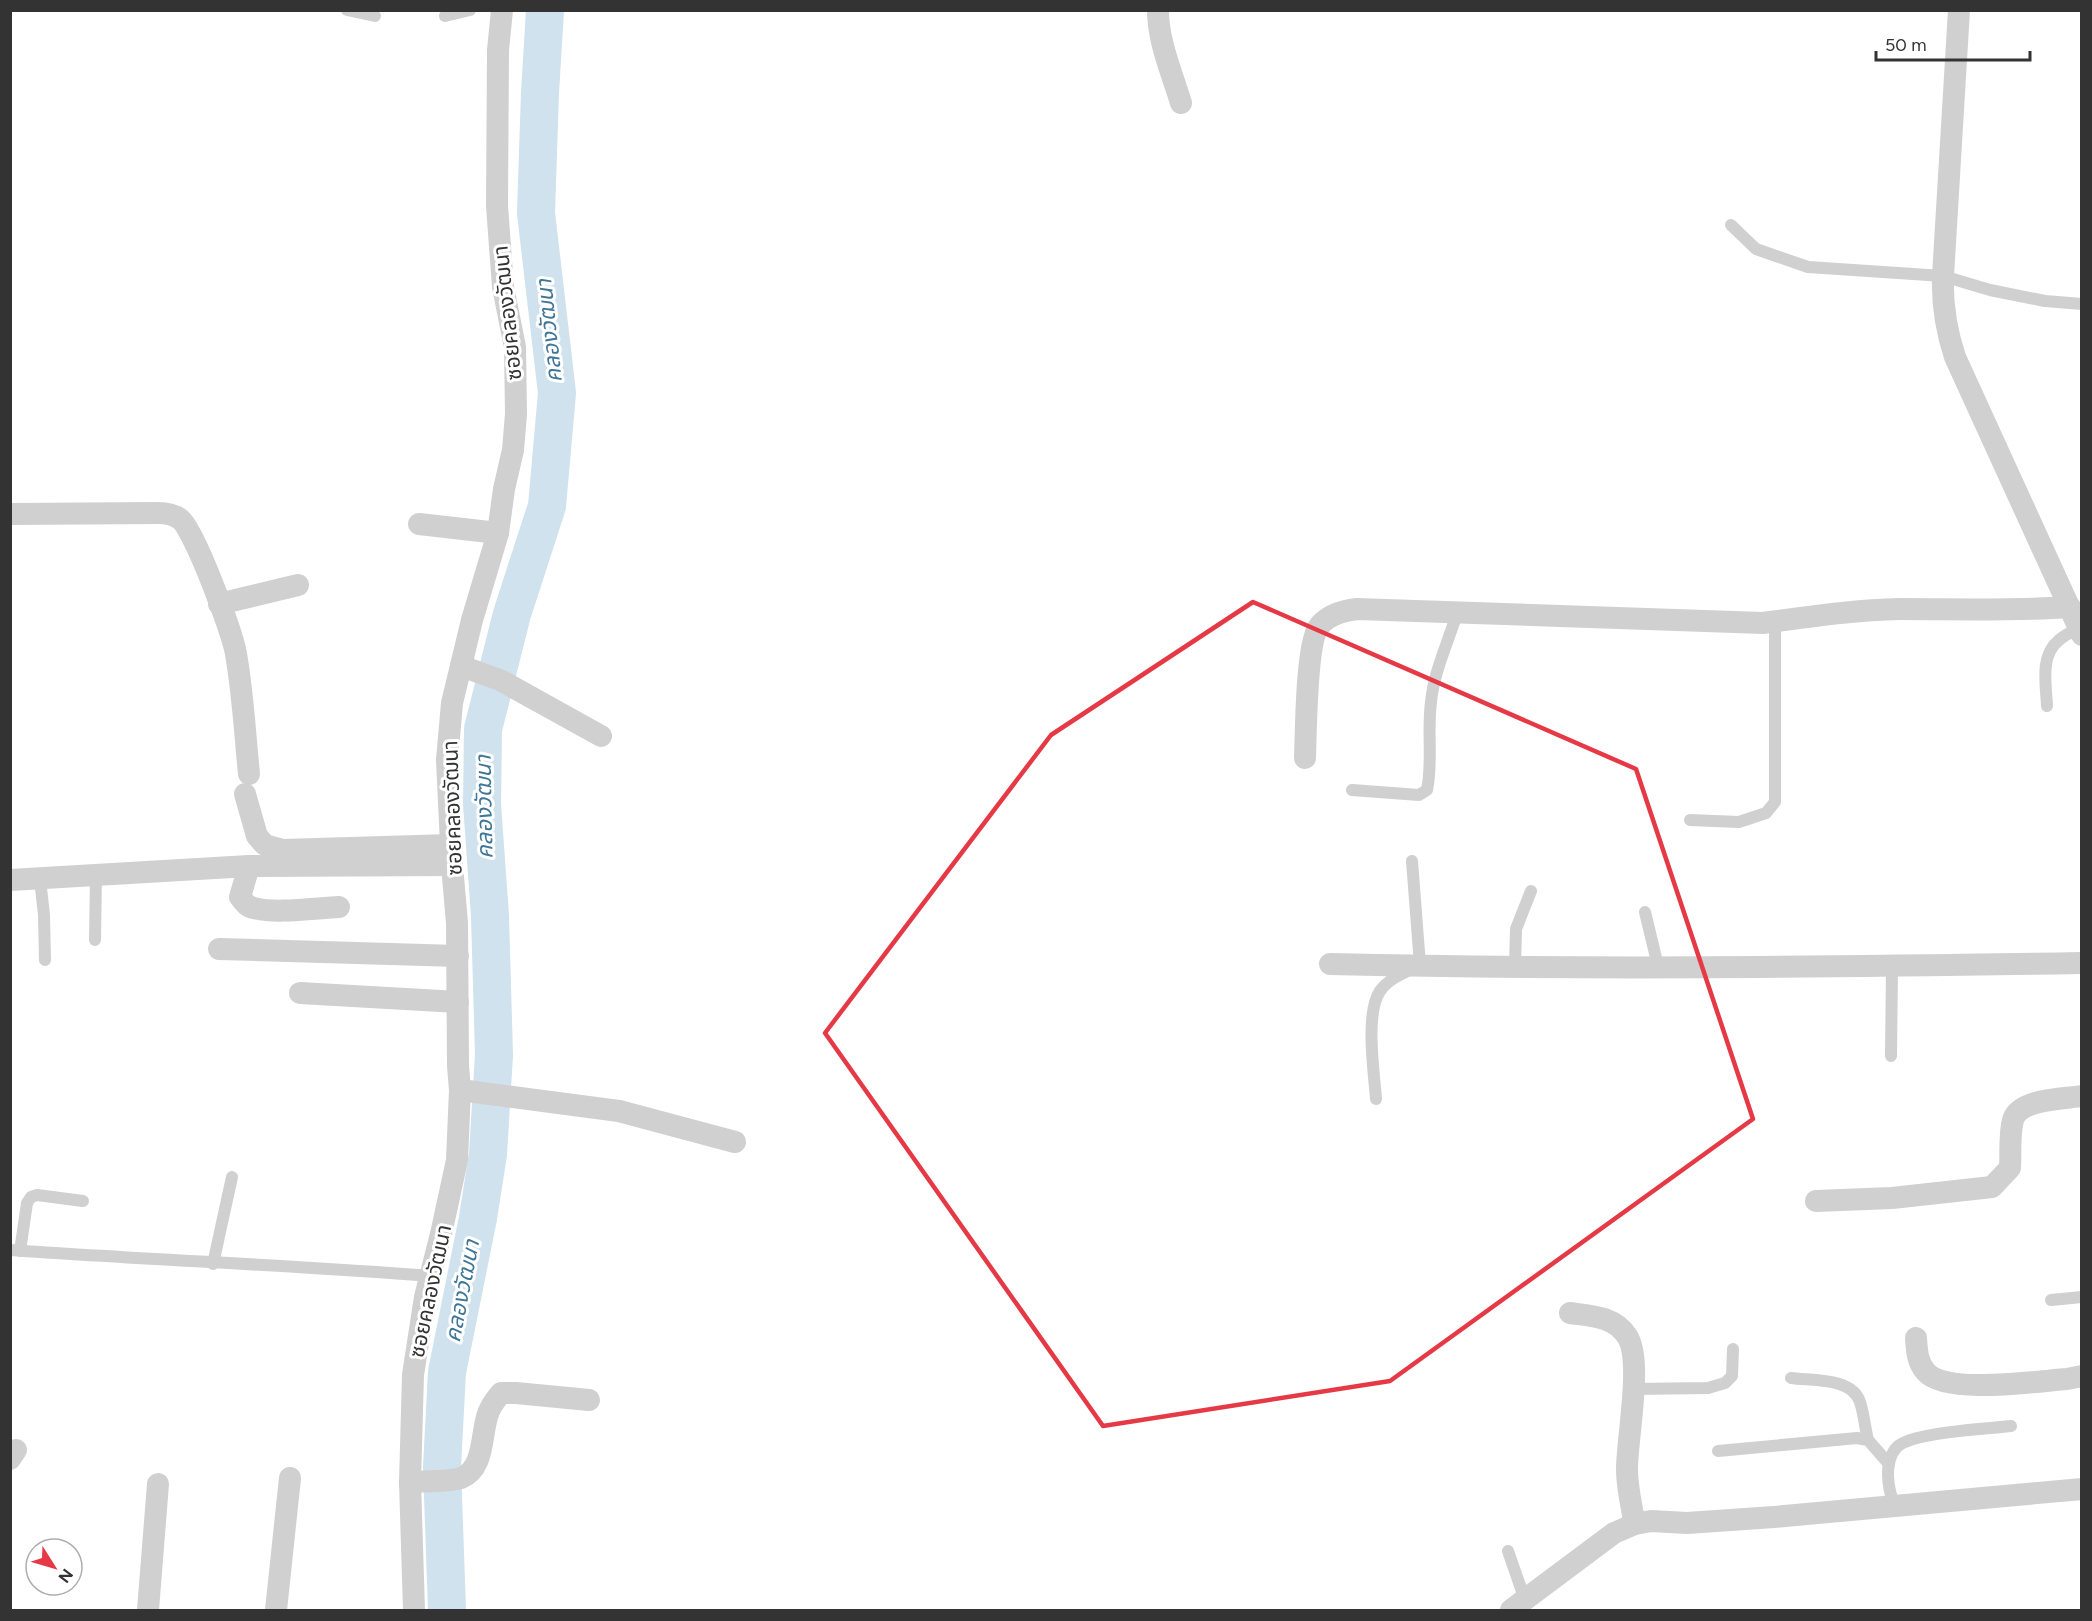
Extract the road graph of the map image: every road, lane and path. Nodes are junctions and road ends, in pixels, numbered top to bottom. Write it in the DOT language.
graph roads {
  1 [pos="346,10"];
  2 [pos="470,10"];
  3 [pos="502,10"];
  4 [pos="1158,10"];
  5 [pos="1959,10"];
  6 [pos="375,16"];
  7 [pos="445,16"];
  8 [pos="1181,103"];
  9 [pos="1731,225"];
  10 [pos="1943,276"];
  11 [pos="2082,304"];
  12 [pos="10,514"];
  13 [pos="419,524"];
  14 [pos="498,533"];
  15 [pos="298,585"];
  16 [pos="219,604"];
  17 [pos="1457,613"];
  18 [pos="1775,622"];
  19 [pos="2077,623"];
  20 [pos="467,668"];
  21 [pos="2047,706"];
  22 [pos="601,736"];
  23 [pos="1305,758"];
  24 [pos="1352,790"];
  25 [pos="1690,820"];
  26 [pos="452,855"];
  27 [pos="1412,861"];
  28 [pos="249,866"];
  29 [pos="96,875"];
  30 [pos="40,879"];
  31 [pos="10,880"];
  32 [pos="1531,891"];
  33 [pos="339,907"];
  34 [pos="1645,912"];
  35 [pos="95,940"];
  36 [pos="219,949"];
  37 [pos="458,956"];
  38 [pos="45,960"];
  39 [pos="2082,963"];
  40 [pos="1330,964"];
  41 [pos="1420,965"];
  42 [pos="1515,966"];
  43 [pos="1658,966"];
  44 [pos="1892,966"];
  45 [pos="300,993"];
  46 [pos="458,1002"];
  47 [pos="1891,1056"];
  48 [pos="470,1091"];
  49 [pos="2082,1096"];
  50 [pos="1376,1099"];
  51 [pos="735,1142"];
  52 [pos="232,1177"];
  53 [pos="84,1201"];
  54 [pos="1816,1201"];
  55 [pos="15,1250"];
  56 [pos="213,1264"];
  57 [pos="431,1275"];
  58 [pos="2082,1297"];
  59 [pos="2050,1300"];
  60 [pos="1570,1313"];
  61 [pos="1916,1338"];
  62 [pos="1733,1349"];
  63 [pos="2082,1376"];
  64 [pos="1791,1378"];
  65 [pos="1633,1389"];
  66 [pos="589,1400"];
  67 [pos="2011,1426"];
  68 [pos="1868,1440"];
  69 [pos="1718,1451"];
  70 [pos="1889,1464"];
  71 [pos="290,1478"];
  72 [pos="420,1481"];
  73 [pos="158,1484"];
  74 [pos="2082,1489"];
  75 [pos="1894,1505"];
  76 [pos="1635,1524"];
  77 [pos="1508,1551"];
  78 [pos="1518,1605"];
  79 [pos="148,1611"];
  80 [pos="276,1611"];
  81 [pos="414,1611"];
  1 -- 6 [label="lane"];
  2 -- 7 [label="lane"];
  3 -- 14 [label="street, ซอยคลองวัฒนา"];
  4 -- 8 [label="street"];
  5 -- 10 [label="street"];
  9 -- 10 [label="lane"];
  10 -- 11 [label="lane"];
  10 -- 19 [label="street"];
  12 -- 16 [label="street"];
  13 -- 14 [label="street"];
  14 -- 20 [label="street, ซอยคลองวัฒนา"];
  15 -- 16 [label="street"];
  16 -- 26 [label="street"];
  17 -- 18 [label="street"];
  17 -- 23 [label="street"];
  17 -- 24 [label="lane"];
  18 -- 19 [label="street"];
  18 -- 25 [label="lane"];
  19 -- 21 [label="lane"];
  20 -- 22 [label="street"];
  20 -- 26 [label="street, ซอยคลองวัฒนา"];
  26 -- 28 [label="street"];
  26 -- 37 [label="street, ซอยคลองวัฒนา"];
  27 -- 41 [label="lane"];
  28 -- 29 [label="street"];
  28 -- 33 [label="street"];
  29 -- 30 [label="street"];
  29 -- 35 [label="lane"];
  30 -- 31 [label="street"];
  30 -- 38 [label="lane"];
  32 -- 42 [label="lane"];
  34 -- 43 [label="lane"];
  36 -- 37 [label="street"];
  37 -- 46 [label="street, ซอยคลองวัฒนา"];
  39 -- 44 [label="street"];
  40 -- 41 [label="street"];
  41 -- 42 [label="street"];
  41 -- 50 [label="lane"];
  42 -- 43 [label="street"];
  43 -- 44 [label="street"];
  44 -- 47 [label="lane"];
  45 -- 46 [label="street"];
  46 -- 48 [label="street, ซอยคลองวัฒนา"];
  48 -- 51 [label="street"];
  48 -- 57 [label="street, ซอยคลองวัฒนา"];
  49 -- 54 [label="street"];
  52 -- 56 [label="lane"];
  53 -- 55 [label="lane"];
  55 -- 56 [label="lane"];
  56 -- 57 [label="lane"];
  57 -- 72 [label="street, ซอยคลองวัฒนา"];
  58 -- 59 [label="lane"];
  60 -- 65 [label="street"];
  61 -- 63 [label="street"];
  62 -- 65 [label="lane"];
  64 -- 68 [label="lane"];
  65 -- 76 [label="street"];
  66 -- 72 [label="street"];
  67 -- 70 [label="lane"];
  68 -- 69 [label="lane"];
  68 -- 70 [label="lane"];
  70 -- 75 [label="lane"];
  71 -- 80 [label="street"];
  72 -- 81 [label="street, ซอยคลองวัฒนา"];
  73 -- 79 [label="street"];
  74 -- 75 [label="street"];
  75 -- 76 [label="street"];
  76 -- 78 [label="street"];
  77 -- 78 [label="lane"];
}
